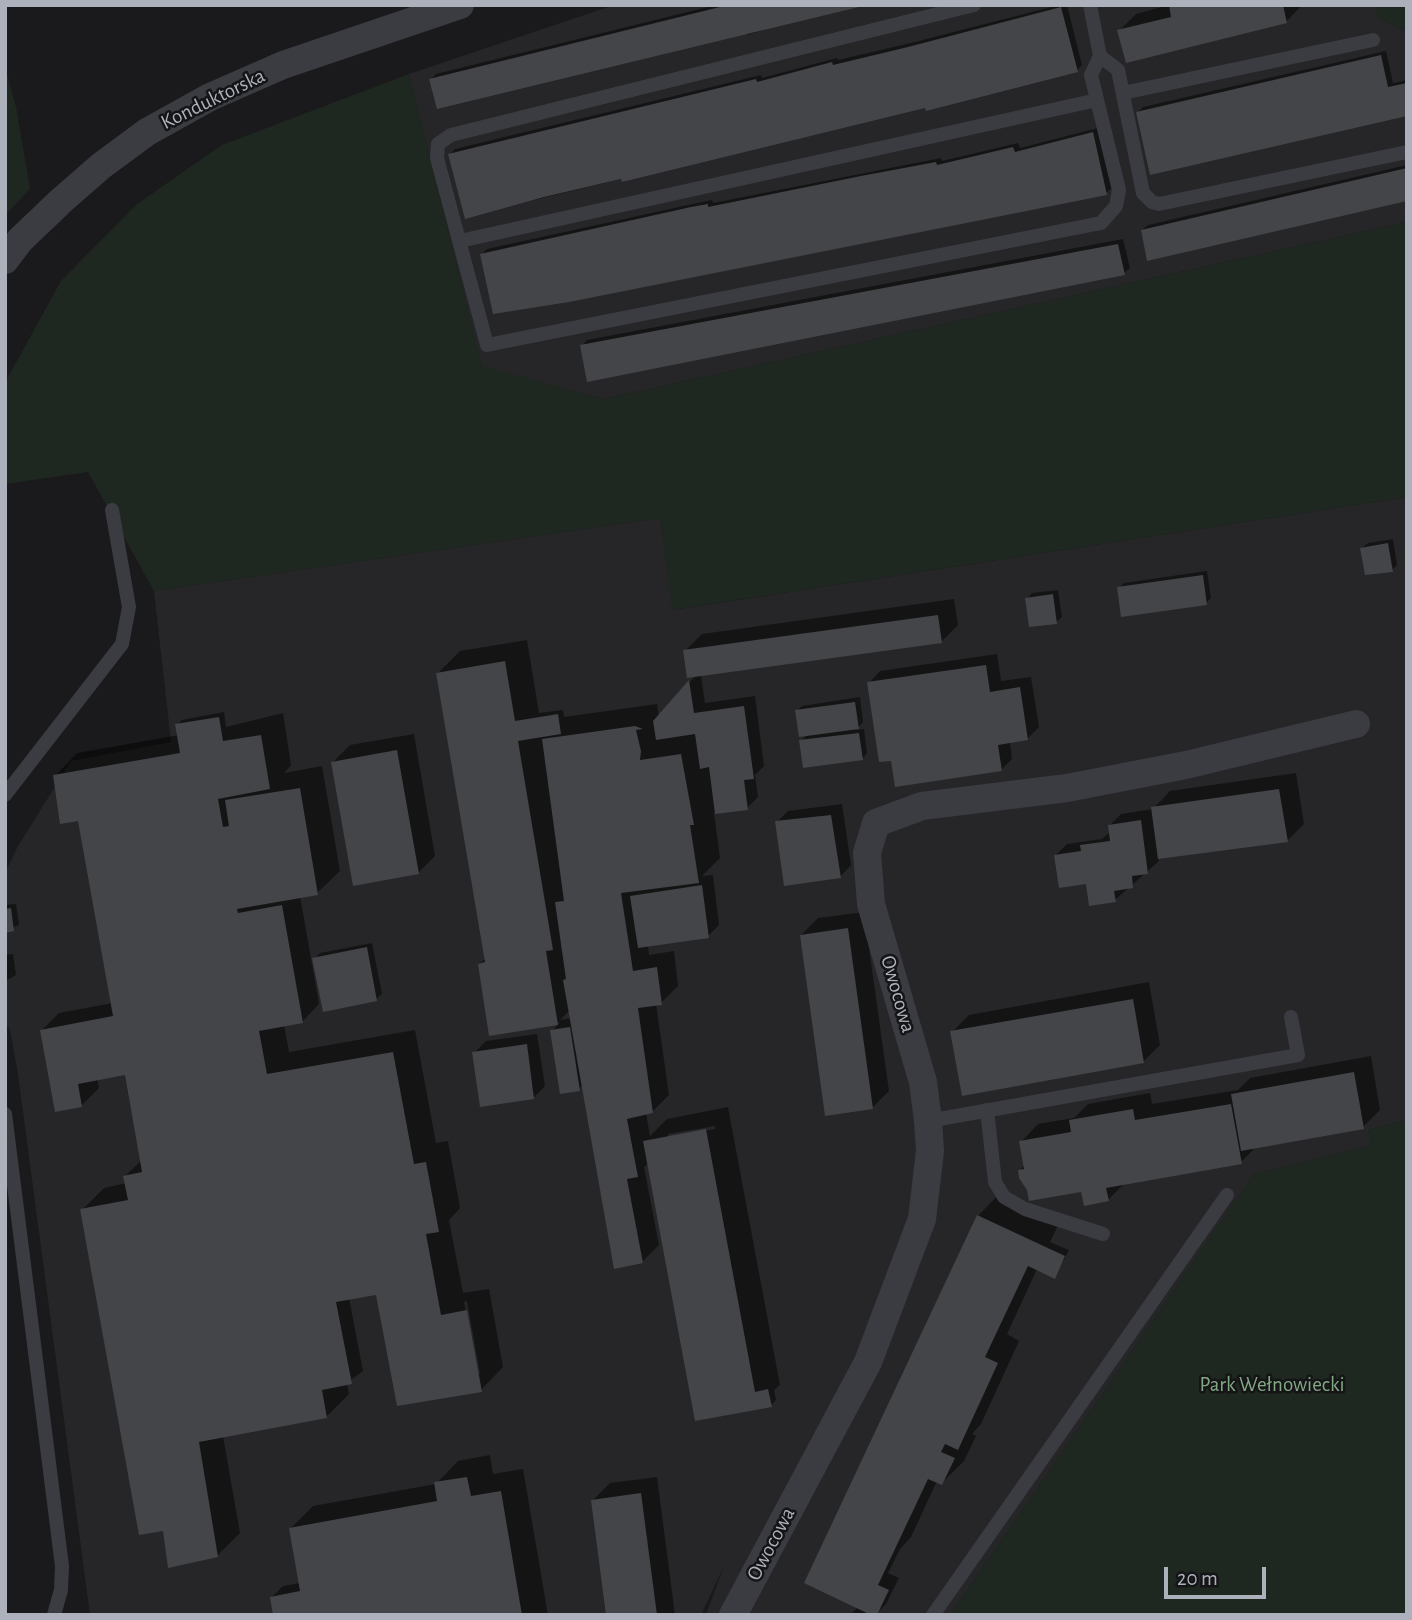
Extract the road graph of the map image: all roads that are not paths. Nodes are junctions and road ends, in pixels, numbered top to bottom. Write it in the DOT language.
graph roads {
  1 [pos="460,5"];
  2 [pos="974,5"];
  3 [pos="1090,5"];
  4 [pos="1373,40"];
  5 [pos="1100,55"];
  6 [pos="1123,93"];
  7 [pos="1097,100"];
  8 [pos="1407,152"];
  9 [pos="460,241"];
  10 [pos="5,260"];
  11 [pos="112,510"];
  12 [pos="1356,724"];
  13 [pos="5,795"];
  14 [pos="1291,1017"];
  15 [pos="987,1110"];
  16 [pos="5,1114"];
  17 [pos="928,1121"];
  18 [pos="1227,1195"];
  19 [pos="1103,1234"];
  20 [pos="54,1615"];
  21 [pos="733,1615"];
  22 [pos="933,1615"];
  1 -- 10 [label="street, Konduktorska"];
  2 -- 9 [label="lane"];
  3 -- 5 [label="lane"];
  4 -- 6 [label="lane"];
  5 -- 6 [label="lane"];
  5 -- 7 [label="lane"];
  6 -- 8 [label="lane"];
  7 -- 9 [label="lane"];
  7 -- 9 [label="lane"];
  11 -- 13 [label="lane"];
  12 -- 17 [label="street, Owocowa"];
  14 -- 15 [label="lane"];
  15 -- 17 [label="lane"];
  15 -- 19 [label="lane"];
  16 -- 20 [label="lane"];
  17 -- 21 [label="street, Owocowa"];
  18 -- 22 [label="lane"];
}
